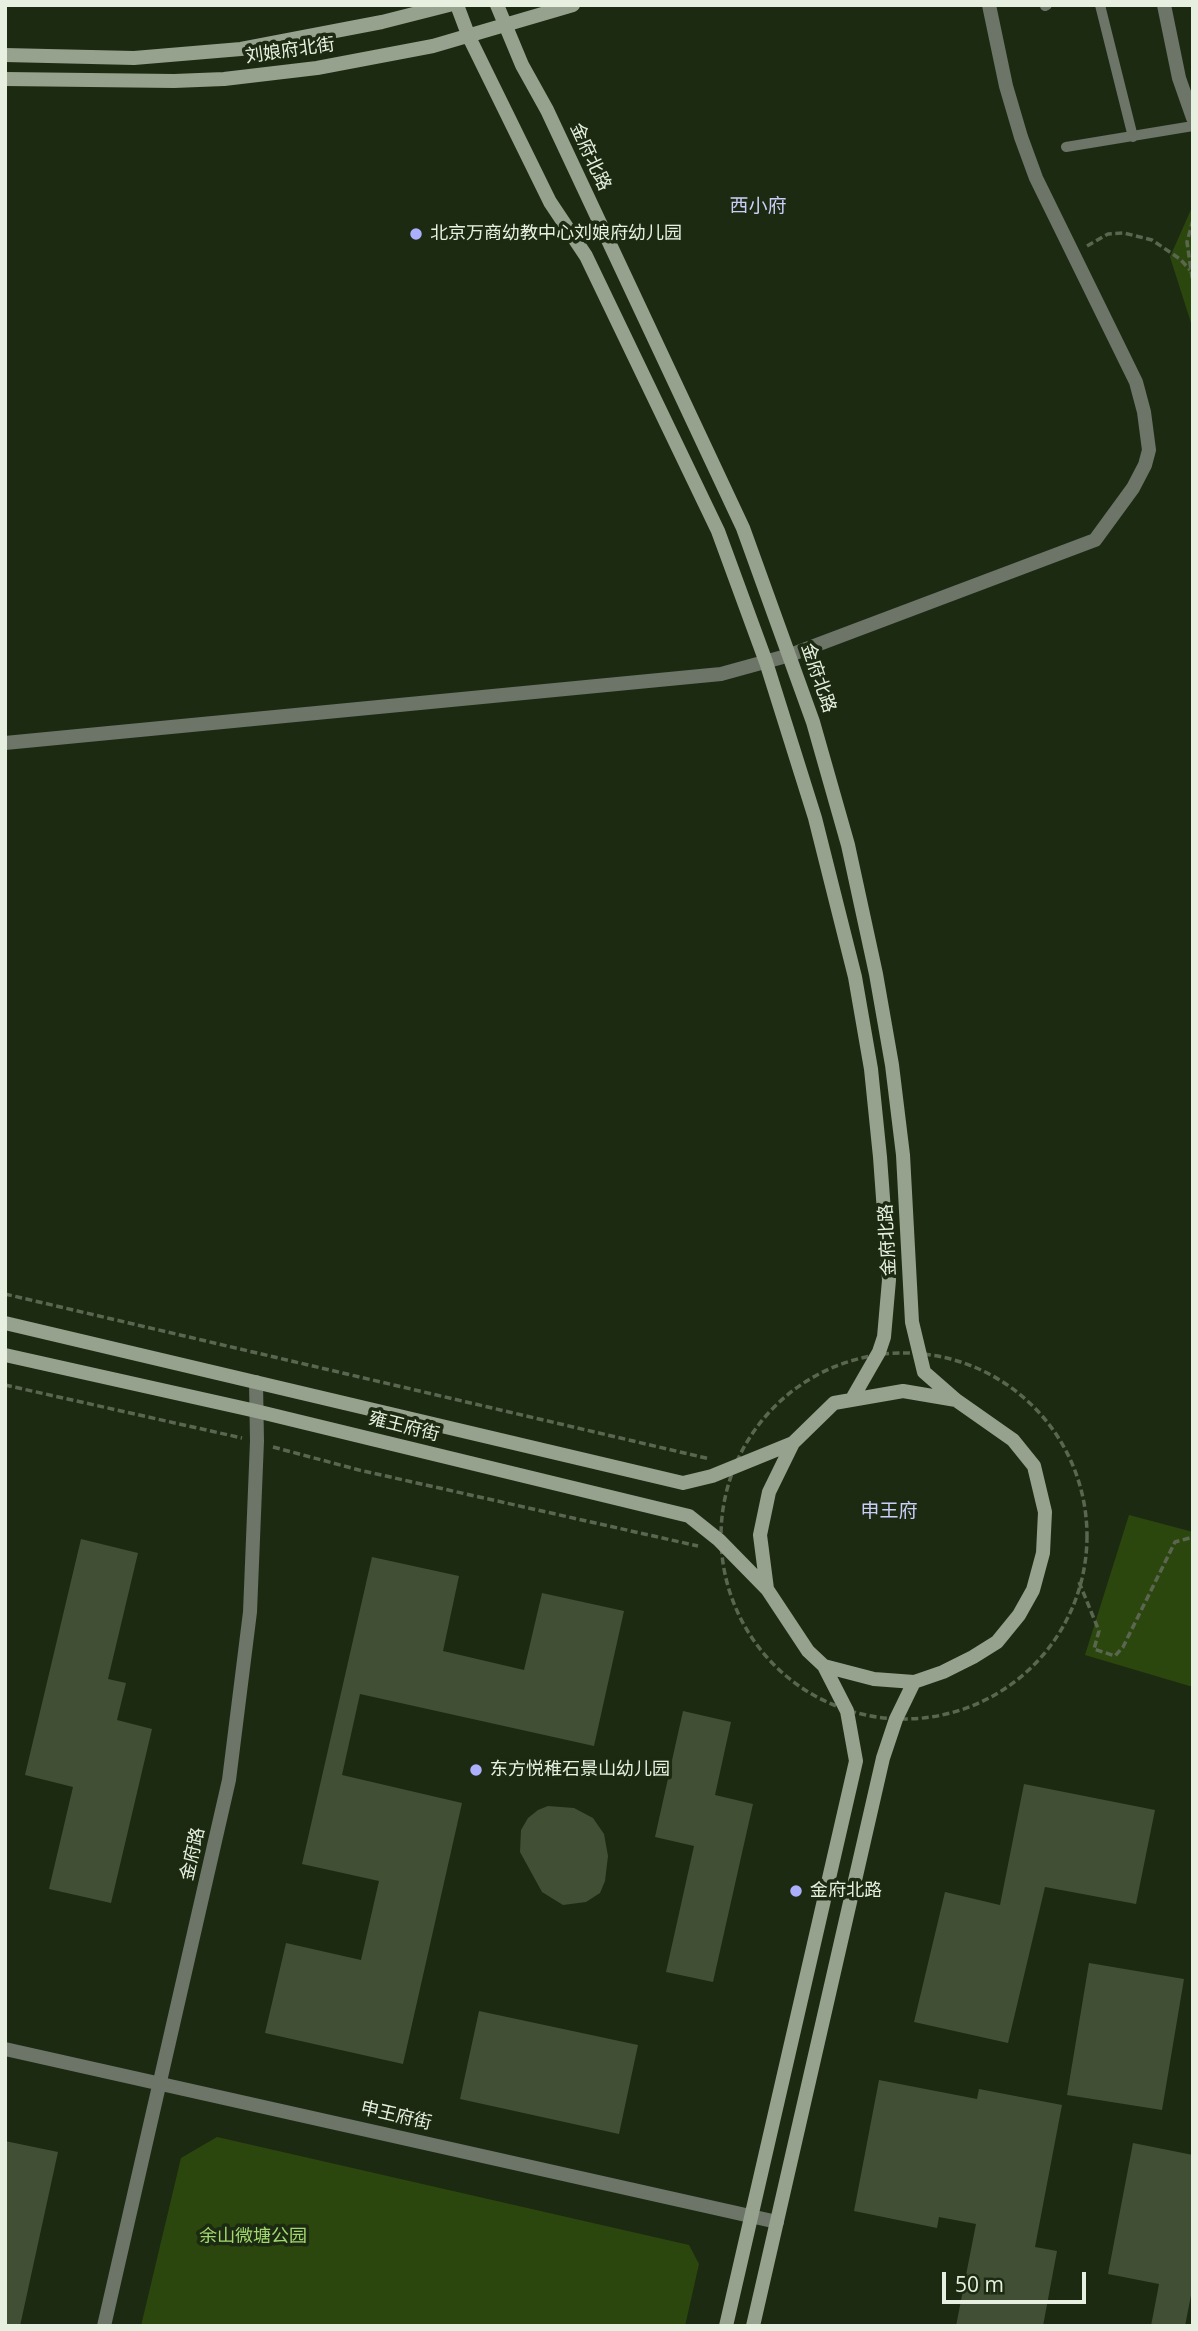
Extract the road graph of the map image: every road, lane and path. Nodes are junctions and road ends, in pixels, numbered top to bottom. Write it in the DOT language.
graph roads {
  1 [pos="449,5"];
  2 [pos="457,5"];
  3 [pos="497,5"];
  4 [pos="573,5"];
  5 [pos="989,5"];
  6 [pos="1100,5"];
  7 [pos="1164,5"];
  8 [pos="505,25"];
  9 [pos="469,37"];
  10 [pos="5,55"];
  11 [pos="5,79"];
  12 [pos="1193,118"];
  13 [pos="1193,126"];
  14 [pos="1133,136"];
  15 [pos="1066,147"];
  16 [pos="1193,220"];
  17 [pos="1073,254"];
  18 [pos="1190,270"];
  19 [pos="1193,284"];
  20 [pos="790,655"];
  21 [pos="766,662"];
  22 [pos="5,743"];
  23 [pos="5,1294"];
  24 [pos="5,1323"];
  25 [pos="878,1352"];
  26 [pos="919,1352"];
  27 [pos="5,1355"];
  28 [pos="256,1382"];
  29 [pos="5,1385"];
  30 [pos="852,1399"];
  31 [pos="956,1400"];
  32 [pos="256,1411"];
  33 [pos="257,1441"];
  34 [pos="793,1443"];
  35 [pos="712,1459"];
  36 [pos="729,1464"];
  37 [pos="1193,1537"];
  38 [pos="719,1540"];
  39 [pos="704,1550"];
  40 [pos="713,1557"];
  41 [pos="723,1564"];
  42 [pos="1078,1580"];
  43 [pos="766,1589"];
  44 [pos="824,1666"];
  45 [pos="914,1682"];
  46 [pos="847,1712"];
  47 [pos="896,1719"];
  48 [pos="5,2049"];
  49 [pos="160,2083"];
  50 [pos="751,2216"];
  51 [pos="778,2221"];
  52 [pos="104,2326"];
  53 [pos="726,2326"];
  54 [pos="753,2326"];
  1 -- 10 [label="main road, 刘娘府北街"];
  2 -- 9 [label="main road, 金府北路"];
  3 -- 8 [label="main road, 金府北路"];
  4 -- 8 [label="main road, 刘娘府北街"];
  5 -- 17 [label="street"];
  6 -- 14 [label="lane"];
  7 -- 12 [label="street"];
  8 -- 9 [label="main road, 刘娘府北街"];
  8 -- 20 [label="main road, 金府北路"];
  9 -- 11 [label="main road, 刘娘府北街"];
  9 -- 21 [label="main road, 金府北路"];
  13 -- 14 [label="lane"];
  14 -- 15 [label="lane"];
  16 -- 18 [label="path"];
  17 -- 18 [label="path"];
  17 -- 20 [label="street"];
  18 -- 19 [label="path"];
  20 -- 21 [label="street"];
  20 -- 26 [label="main road, 金府北路"];
  21 -- 22 [label="street"];
  21 -- 25 [label="main road, 金府北路"];
  23 -- 35 [label="path"];
  24 -- 28 [label="main road, 雍王府街"];
  25 -- 26 [label="path"];
  25 -- 30 [label="main road, 金府北路"];
  25 -- 36 [label="path"];
  26 -- 31 [label="main road, 金府北路"];
  26 -- 42 [label="path"];
  27 -- 32 [label="main road, 雍王府街"];
  28 -- 32 [label="street, 金府路"];
  28 -- 36 [label="main road, 雍王府街"];
  29 -- 33 [label="path"];
  30 -- 31 [label="main road"];
  30 -- 34 [label="main road"];
  31 -- 45 [label="main road, 金府北路"];
  32 -- 33 [label="street, 金府路"];
  32 -- 38 [label="main road, 雍王府街"];
  33 -- 39 [label="path"];
  33 -- 49 [label="street, 金府路"];
  34 -- 36 [label="main road, 雍王府街"];
  34 -- 43 [label="main road"];
  36 -- 38 [label="path"];
  37 -- 42 [label="path"];
  38 -- 41 [label="path"];
  38 -- 43 [label="main road, 雍王府街"];
  40 -- 41 [label="path"];
  41 -- 46 [label="path"];
  42 -- 47 [label="path"];
  43 -- 44 [label="main road, 雍王府街"];
  44 -- 45 [label="main road"];
  44 -- 46 [label="main road"];
  45 -- 47 [label="main road"];
  46 -- 47 [label="path"];
  46 -- 50 [label="main road"];
  47 -- 51 [label="main road"];
  48 -- 49 [label="street, 申王府街"];
  49 -- 50 [label="street, 申王府街"];
  49 -- 52 [label="street, 金府路"];
  50 -- 51 [label="street, 申王府街"];
  50 -- 53 [label="main road"];
  51 -- 54 [label="main road"];
}
